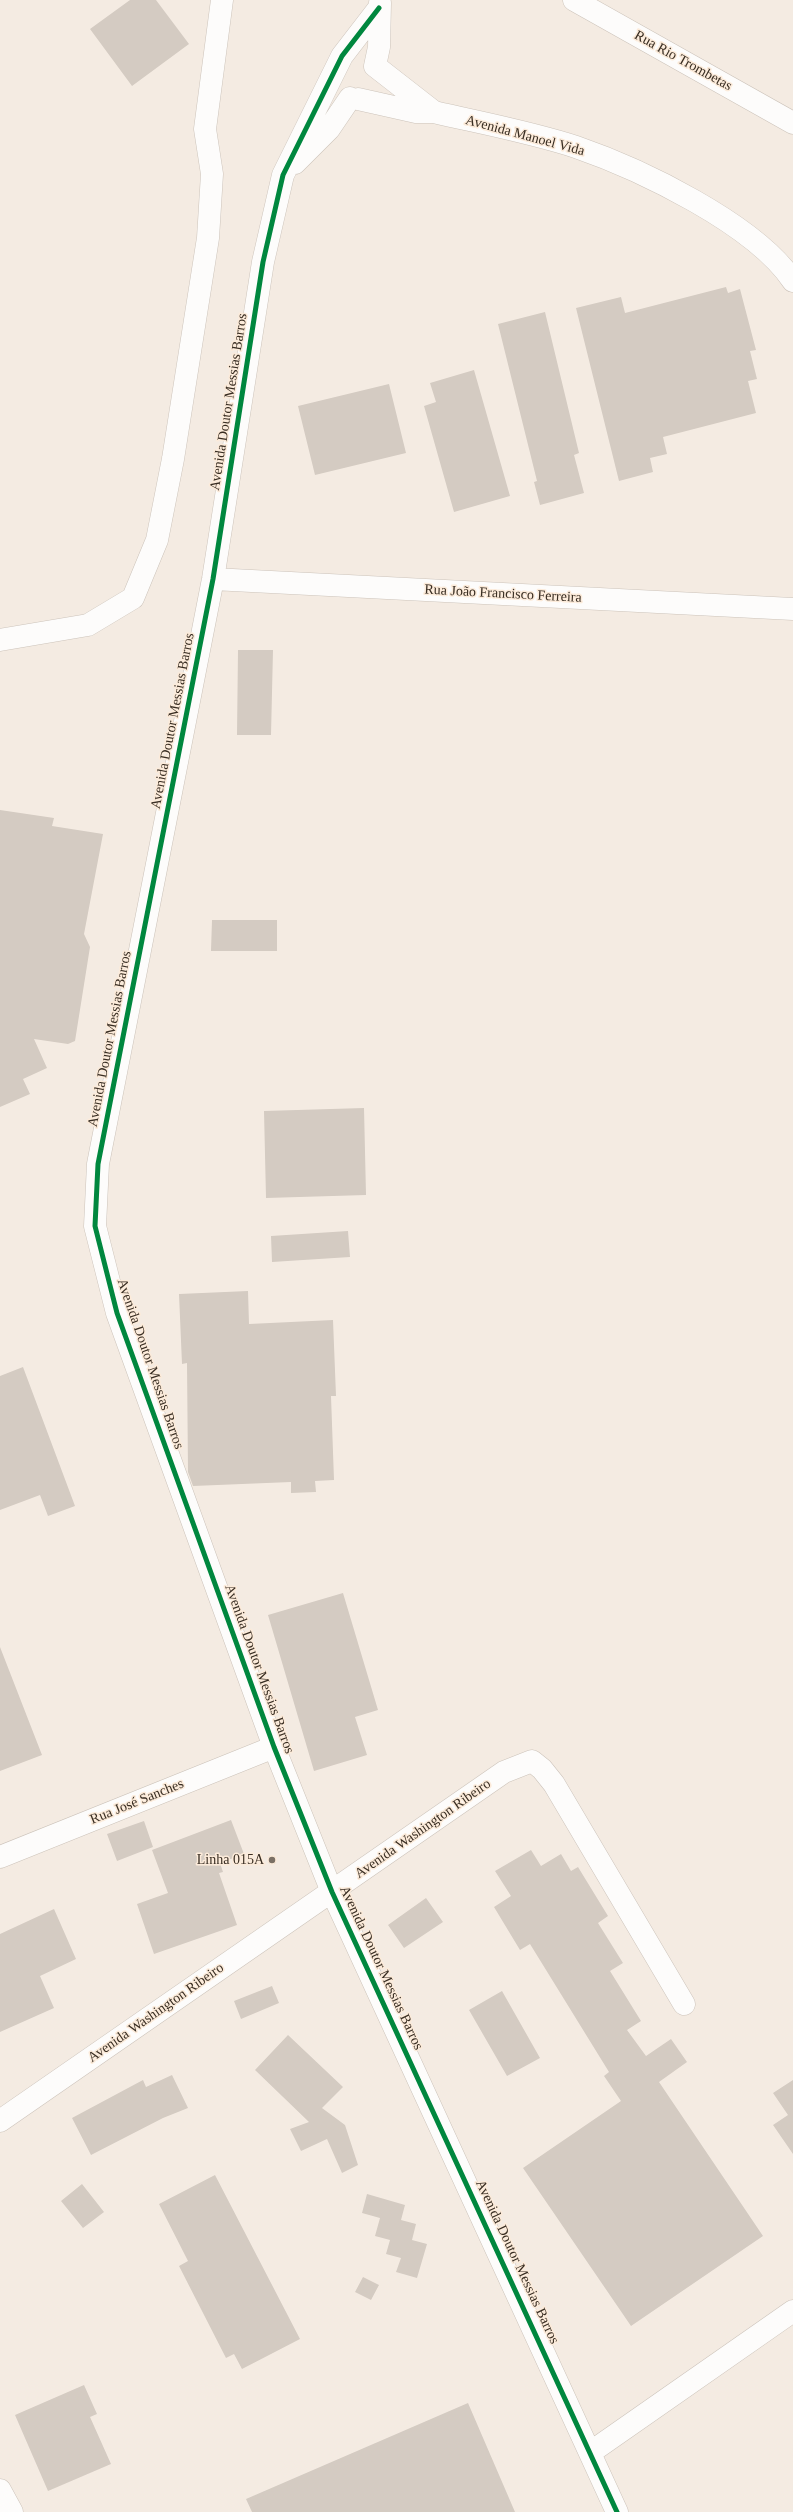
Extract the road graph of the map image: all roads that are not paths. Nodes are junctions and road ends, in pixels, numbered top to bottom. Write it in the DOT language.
graph roads {
  1 [pos="222,0"];
  2 [pos="574,0"];
  3 [pos="380,4"];
  4 [pos="376,66"];
  5 [pos="336,68"];
  6 [pos="354,98"];
  7 [pos="434,112"];
  8 [pos="793,123"];
  9 [pos="283,175"];
  10 [pos="792,280"];
  11 [pos="213,579"];
  12 [pos="793,609"];
  13 [pos="0,640"];
  14 [pos="274,1747"];
  15 [pos="0,1857"];
  16 [pos="332,1892"];
  17 [pos="684,2004"];
  18 [pos="0,2121"];
  19 [pos="793,2310"];
  20 [pos="591,2452"];
  21 [pos="0,2490"];
  22 [pos="12,2512"];
  23 [pos="617,2512"];
  1 -- 13 [label="street"];
  2 -- 8 [label="street, Rua Rio Trombetas"];
  3 -- 4 [label="street"];
  3 -- 5 [label="street"];
  4 -- 5 [label="street, Avenida Manoel Vida"];
  4 -- 6 [label="street"];
  4 -- 7 [label="street, Avenida Manoel Vida"];
  5 -- 6 [label="street"];
  5 -- 9 [label="street, Avenida Doutor Messias Barros"];
  6 -- 7 [label="street, Avenida Manoel Vida"];
  6 -- 9 [label="street"];
  7 -- 10 [label="street, Avenida Manoel Vida"];
  9 -- 11 [label="street, Avenida Doutor Messias Barros"];
  11 -- 12 [label="street, Rua João Francisco Ferreira"];
  11 -- 14 [label="street, Avenida Doutor Messias Barros"];
  14 -- 15 [label="street, Rua José Sanches"];
  14 -- 16 [label="street, Avenida Doutor Messias Barros"];
  16 -- 17 [label="street, Avenida Washington Ribeiro"];
  16 -- 18 [label="street, Avenida Washington Ribeiro"];
  16 -- 20 [label="street, Avenida Doutor Messias Barros"];
  19 -- 20 [label="street"];
  20 -- 23 [label="street, Avenida Doutor Messias Barros"];
  21 -- 22 [label="street"];
}
